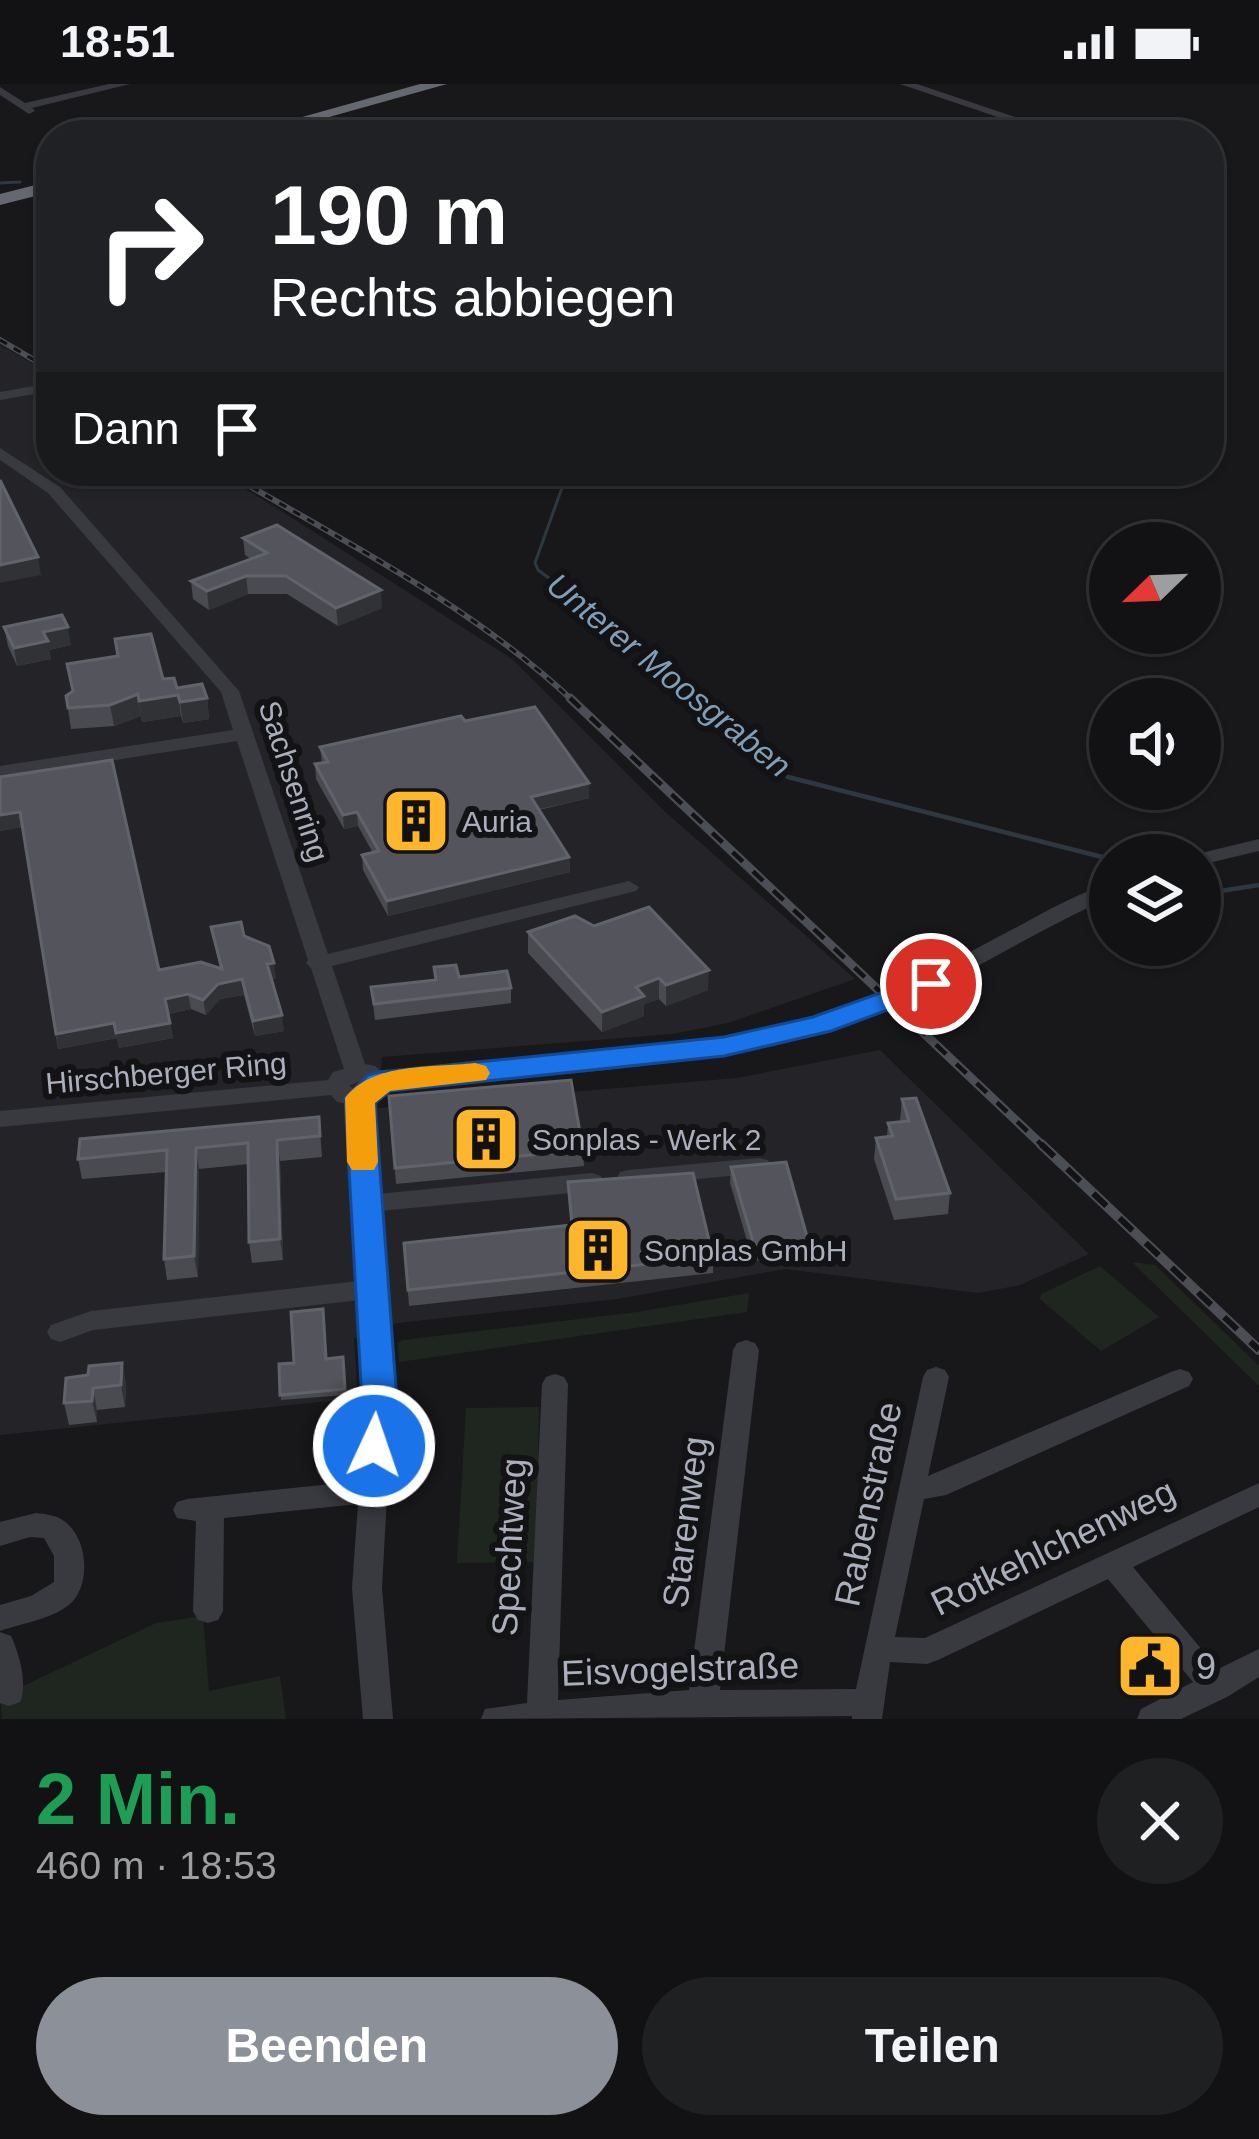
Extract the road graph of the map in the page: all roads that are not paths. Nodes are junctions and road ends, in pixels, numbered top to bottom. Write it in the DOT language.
graph roads {
  1 [pos="124,84"];
  2 [pos="440,84"];
  3 [pos="906,84"];
  4 [pos="0,90"];
  5 [pos="25,109"];
  6 [pos="0,111"];
  7 [pos="303,120"];
  8 [pos="1016,120"];
  9 [pos="36,190"];
  10 [pos="0,200"];
  11 [pos="36,390"];
  12 [pos="0,396"];
  13 [pos="0,453"];
  14 [pos="25,474"];
  15 [pos="0,478"];
  16 [pos="36,480"];
  17 [pos="47,486"];
  18 [pos="245,734"];
  19 [pos="0,772"];
  20 [pos="1259,844"];
  21 [pos="1221,854"];
  22 [pos="628,887"];
  23 [pos="1089,901"];
  24 [pos="317,963"];
  25 [pos="358,1084"];
  26 [pos="0,1119"];
  27 [pos="768,1164"];
  28 [pos="365,1204"];
  29 [pos="372,1289"];
  30 [pos="60,1332"];
  31 [pos="746,1350"];
  32 [pos="936,1377"];
  33 [pos="1180,1379"];
  34 [pos="555,1384"];
  35 [pos="913,1489"];
  36 [pos="370,1490"];
  37 [pos="1259,1494"];
  38 [pos="0,1534"];
  39 [pos="1111,1562"];
  40 [pos="208,1611"];
  41 [pos="0,1618"];
  42 [pos="0,1646"];
  43 [pos="877,1649"];
  44 [pos="1259,1663"];
  45 [pos="1216,1688"];
  46 [pos="9,1693"];
  47 [pos="704,1703"];
  48 [pos="867,1711"];
  49 [pos="659,1712"];
  50 [pos="542,1714"];
  51 [pos="378,1719"];
  52 [pos="496,1719"];
  53 [pos="1152,1719"];
  1 -- 5 [label="street"];
  2 -- 7 [label="highway"];
  3 -- 8 [label="street"];
  4 -- 5 [label="street"];
  5 -- 6 [label="street"];
  9 -- 10 [label="highway"];
  11 -- 12 [label="street"];
  13 -- 14 [label="street, Sachsenring"];
  14 -- 15 [label="street"];
  14 -- 16 [label="street, Sachsenring"];
  17 -- 18 [label="street, Sachsenring"];
  18 -- 19 [label="street"];
  18 -- 24 [label="street, Sachsenring"];
  20 -- 21 [label="street"];
  22 -- 24 [label="street"];
  23 -- 25 [label="street, Hirschberger Ring"];
  24 -- 25 [label="street, Sachsenring"];
  25 -- 26 [label="street, Hirschberger Ring"];
  25 -- 28 [label="street, Sachsenring"];
  27 -- 28 [label="street"];
  28 -- 29 [label="street, Sachsenring"];
  29 -- 30 [label="street"];
  29 -- 36 [label="street, Sachsenring"];
  31 -- 47 [label="street, Starenweg"];
  32 -- 35 [label="street, Rabenstraße"];
  33 -- 35 [label="street"];
  34 -- 50 [label="street, Spechtweg"];
  35 -- 43 [label="street, Rabenstraße"];
  36 -- 40 [label="street"];
  36 -- 51 [label="street, Sachsenring"];
  37 -- 39 [label="street, Rotkehlchenweg"];
  38 -- 41 [label="street"];
  39 -- 43 [label="street, Rotkehlchenweg"];
  39 -- 45 [label="street"];
  42 -- 46 [label="street"];
  43 -- 48 [label="street, Rabenstraße"];
  44 -- 45 [label="street"];
  45 -- 53 [label="street"];
  47 -- 48 [label="street, Eisvogelstraße"];
  47 -- 49 [label="street, Eisvogelstraße"];
  49 -- 50 [label="street, Eisvogelstraße"];
  50 -- 52 [label="street, Eisvogelstraße"];
}
